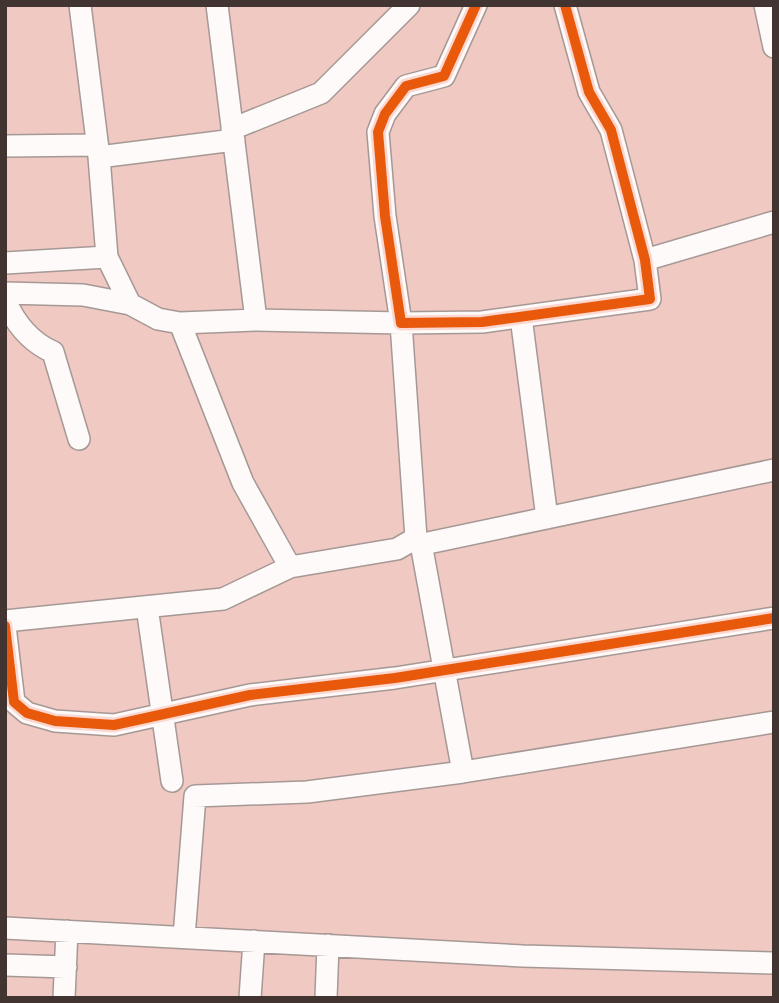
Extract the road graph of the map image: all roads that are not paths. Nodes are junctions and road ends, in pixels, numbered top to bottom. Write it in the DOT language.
graph roads {
  1 [pos="80,5"];
  2 [pos="217,5"];
  3 [pos="409,5"];
  4 [pos="475,5"];
  5 [pos="565,5"];
  6 [pos="765,5"];
  7 [pos="774,47"];
  8 [pos="233,134"];
  9 [pos="5,146"];
  10 [pos="98,151"];
  11 [pos="774,222"];
  12 [pos="107,257"];
  13 [pos="645,260"];
  14 [pos="5,263"];
  15 [pos="5,293"];
  16 [pos="5,300"];
  17 [pos="130,304"];
  18 [pos="521,317"];
  19 [pos="256,320"];
  20 [pos="180,323"];
  21 [pos="401,323"];
  22 [pos="79,439"];
  23 [pos="774,470"];
  24 [pos="547,518"];
  25 [pos="419,543"];
  26 [pos="290,567"];
  27 [pos="147,607"];
  28 [pos="774,618"];
  29 [pos="5,623"];
  30 [pos="444,668"];
  31 [pos="161,714"];
  32 [pos="774,722"];
  33 [pos="463,772"];
  34 [pos="172,781"];
  35 [pos="5,928"];
  36 [pos="67,931"];
  37 [pos="184,937"];
  38 [pos="254,941"];
  39 [pos="328,945"];
  40 [pos="774,963"];
  41 [pos="5,965"];
  42 [pos="66,967"];
  43 [pos="64,998"];
  44 [pos="250,998"];
  45 [pos="326,998"];
  1 -- 10 [label="street"];
  2 -- 8 [label="street"];
  3 -- 8 [label="street"];
  4 -- 21 [label="street"];
  5 -- 13 [label="street"];
  6 -- 7 [label="street"];
  8 -- 10 [label="street"];
  8 -- 19 [label="street"];
  9 -- 10 [label="street"];
  10 -- 12 [label="street"];
  11 -- 13 [label="street"];
  12 -- 14 [label="street"];
  12 -- 17 [label="street"];
  13 -- 18 [label="street"];
  15 -- 17 [label="street"];
  16 -- 22 [label="street"];
  17 -- 20 [label="street"];
  18 -- 21 [label="street"];
  18 -- 24 [label="street"];
  19 -- 20 [label="street"];
  19 -- 21 [label="street"];
  20 -- 26 [label="street"];
  21 -- 25 [label="street"];
  23 -- 24 [label="street"];
  24 -- 25 [label="street"];
  25 -- 26 [label="street"];
  25 -- 30 [label="street"];
  26 -- 27 [label="street"];
  27 -- 29 [label="street"];
  27 -- 31 [label="street"];
  28 -- 30 [label="street"];
  29 -- 31 [label="street"];
  30 -- 31 [label="street"];
  30 -- 33 [label="street"];
  31 -- 34 [label="street"];
  32 -- 33 [label="street"];
  33 -- 37 [label="street"];
  35 -- 36 [label="street"];
  36 -- 37 [label="street"];
  36 -- 42 [label="street"];
  37 -- 38 [label="street"];
  38 -- 39 [label="street"];
  38 -- 44 [label="street"];
  39 -- 40 [label="street"];
  39 -- 45 [label="street"];
  41 -- 42 [label="street"];
  42 -- 43 [label="street"];
}
